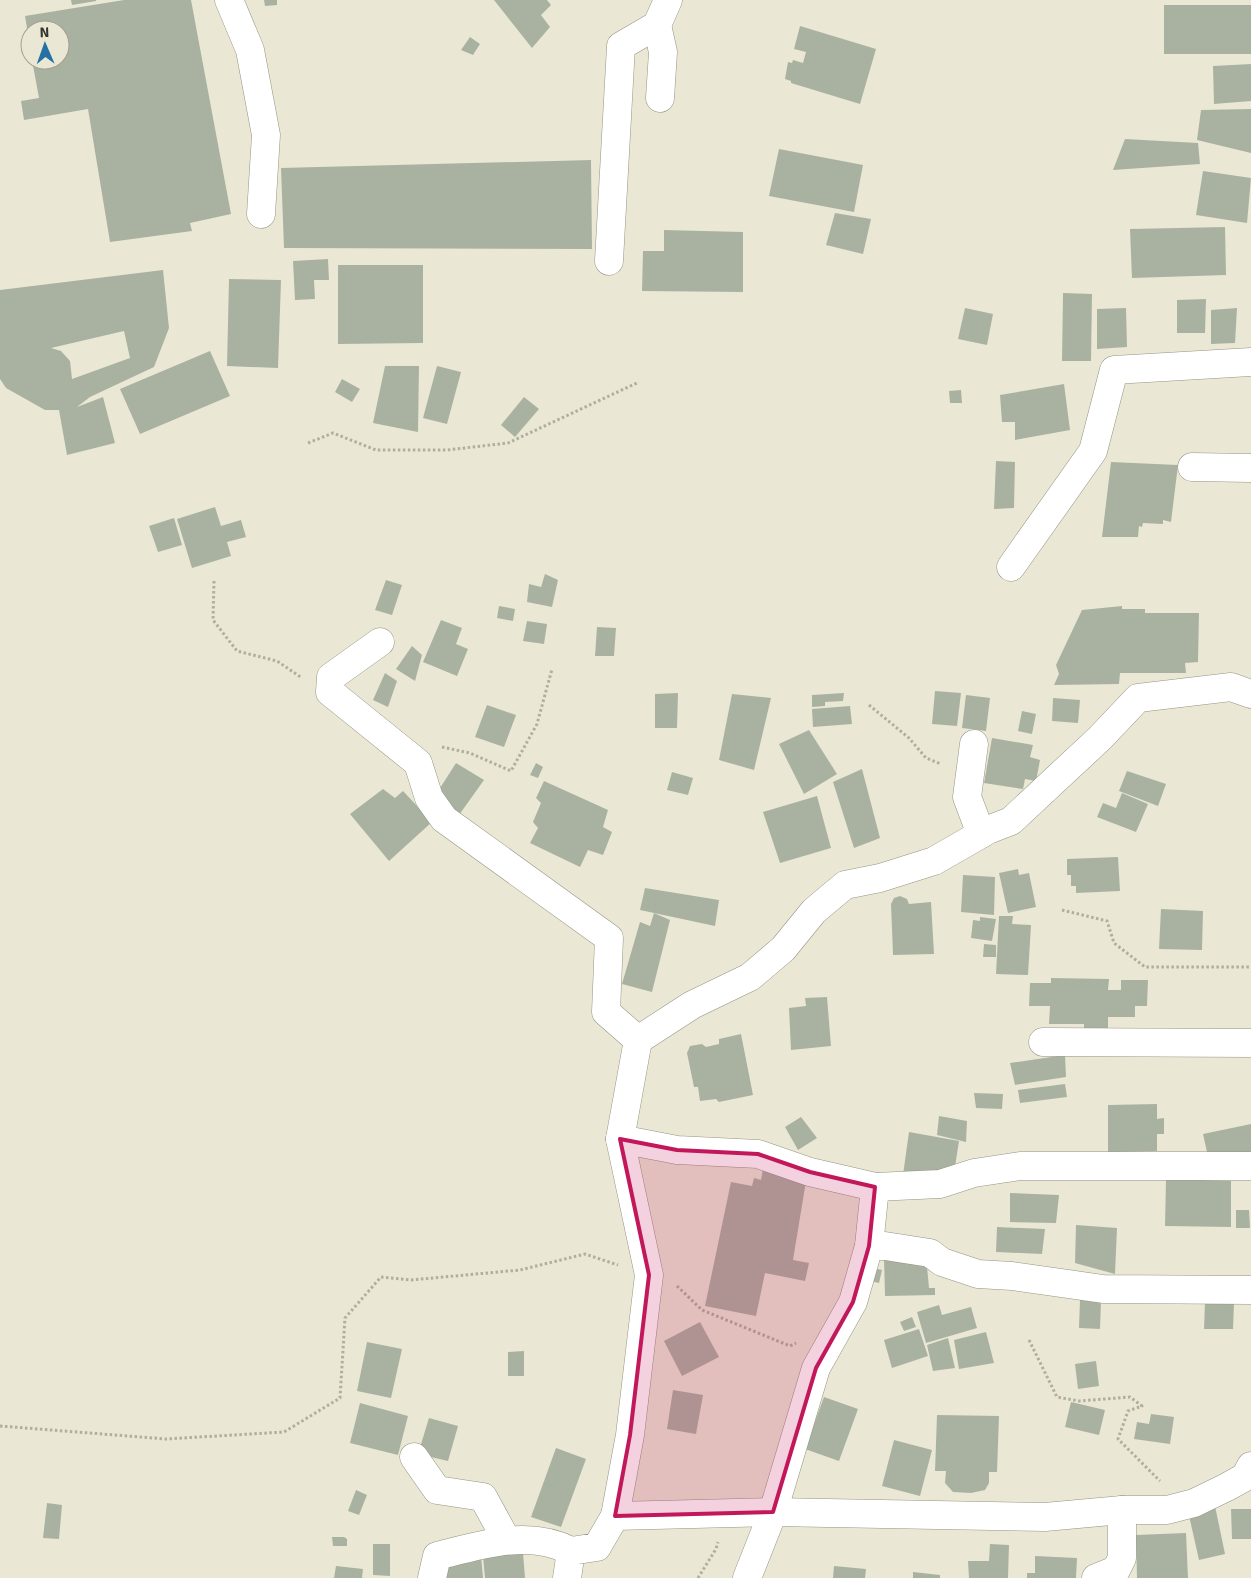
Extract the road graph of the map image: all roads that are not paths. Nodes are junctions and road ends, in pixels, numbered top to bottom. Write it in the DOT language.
graph roads {
  1 [pos="229,0"];
  2 [pos="668,0"];
  3 [pos="657,25"];
  4 [pos="660,98"];
  5 [pos="261,214"];
  6 [pos="610,261"];
  7 [pos="1251,362"];
  8 [pos="1192,467"];
  9 [pos="1251,468"];
  10 [pos="1011,567"];
  11 [pos="380,642"];
  12 [pos="1251,694"];
  13 [pos="974,744"];
  14 [pos="981,834"];
  15 [pos="638,1040"];
  16 [pos="1043,1042"];
  17 [pos="1251,1043"];
  18 [pos="620,1139"];
  19 [pos="1251,1166"];
  20 [pos="875,1187"];
  21 [pos="868,1246"];
  22 [pos="1251,1290"];
  23 [pos="414,1457"];
  24 [pos="1251,1466"];
  25 [pos="1122,1510"];
  26 [pos="773,1512"];
  27 [pos="614,1516"];
  28 [pos="506,1539"];
  29 [pos="571,1551"];
  30 [pos="432,1578"];
  31 [pos="567,1578"];
  32 [pos="747,1578"];
  33 [pos="1096,1578"];
  1 -- 5 [label="street"];
  2 -- 3 [label="street"];
  3 -- 4 [label="street"];
  3 -- 6 [label="street"];
  7 -- 10 [label="street"];
  8 -- 9 [label="street"];
  11 -- 15 [label="street"];
  12 -- 14 [label="street"];
  13 -- 14 [label="street"];
  14 -- 15 [label="street"];
  15 -- 18 [label="street"];
  16 -- 17 [label="street"];
  18 -- 20 [label="street"];
  18 -- 27 [label="street"];
  19 -- 20 [label="street"];
  20 -- 21 [label="street"];
  21 -- 22 [label="street"];
  21 -- 26 [label="street"];
  23 -- 28 [label="street"];
  24 -- 25 [label="street"];
  25 -- 26 [label="street"];
  25 -- 33 [label="street"];
  26 -- 27 [label="street"];
  26 -- 32 [label="street"];
  27 -- 29 [label="street"];
  28 -- 29 [label="street"];
  28 -- 30 [label="street"];
  29 -- 31 [label="street"];
}
